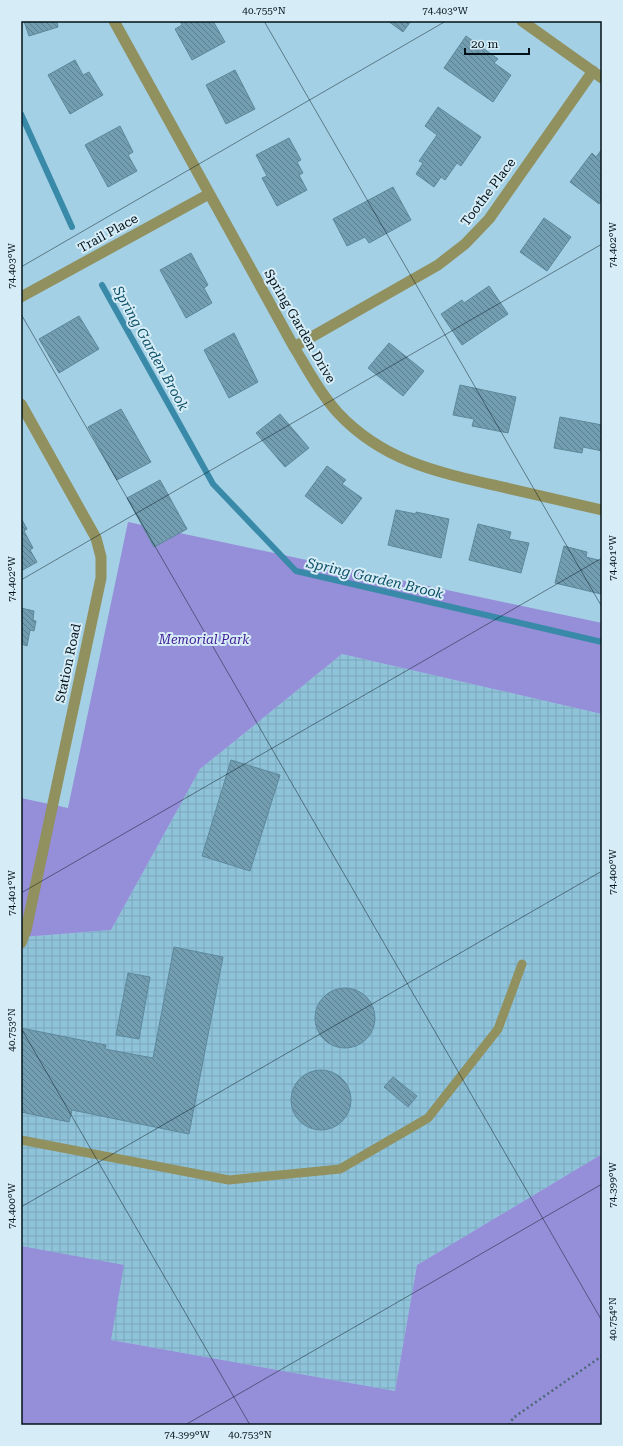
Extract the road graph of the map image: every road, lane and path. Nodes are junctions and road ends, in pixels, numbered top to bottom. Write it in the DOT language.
graph roads {
  1 [pos="114,21"];
  2 [pos="522,21"];
  3 [pos="597,75"];
  4 [pos="209,194"];
  5 [pos="21,297"];
  6 [pos="294,347"];
  7 [pos="21,404"];
  8 [pos="602,510"];
  9 [pos="21,943"];
  10 [pos="522,964"];
  11 [pos="21,1140"];
  12 [pos="602,1356"];
  13 [pos="509,1425"];
  1 -- 4 [label="street, Spring Garden Drive"];
  2 -- 3 [label="street"];
  3 -- 6 [label="street, Toothe Place"];
  4 -- 5 [label="street, Trail Place"];
  4 -- 6 [label="street, Spring Garden Drive"];
  6 -- 8 [label="street, Spring Garden Drive"];
  7 -- 9 [label="street, Station Road"];
  10 -- 11 [label="lane"];
  12 -- 13 [label="path"];
}
